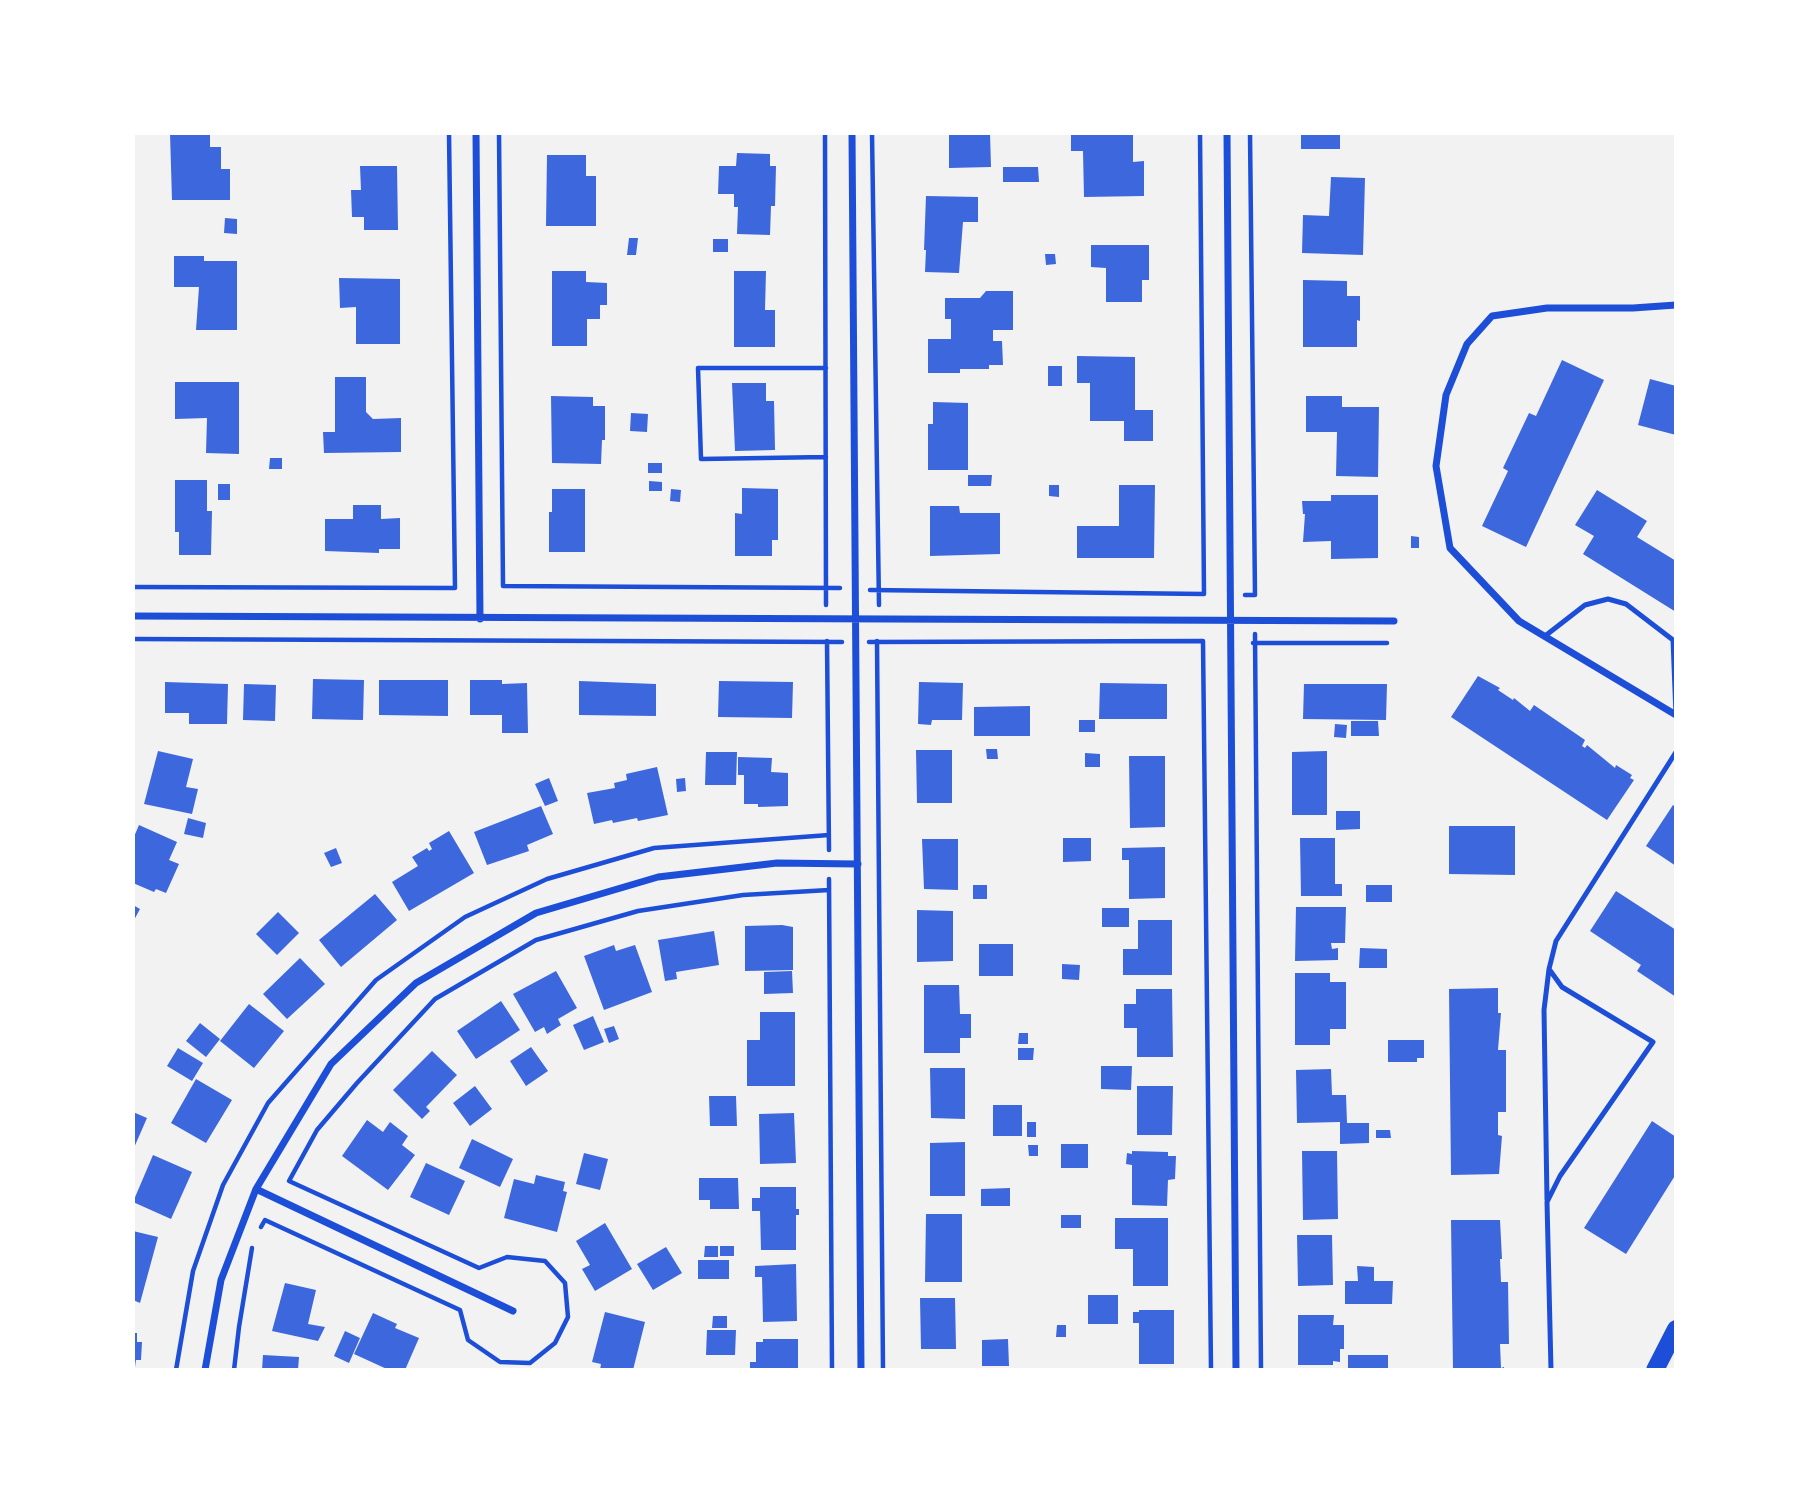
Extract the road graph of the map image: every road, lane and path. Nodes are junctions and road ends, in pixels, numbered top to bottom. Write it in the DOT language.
graph roads {
  1 [pos="449,133"];
  2 [pos="476,133"];
  3 [pos="499,133"];
  4 [pos="825,133"];
  5 [pos="852,133"];
  6 [pos="872,133"];
  7 [pos="1200,133"];
  8 [pos="1227,133"];
  9 [pos="1250,133"];
  10 [pos="1676,305"];
  11 [pos="826,368"];
  12 [pos="826,457"];
  13 [pos="133,587"];
  14 [pos="826,587"];
  15 [pos="856,589"];
  16 [pos="879,591"];
  17 [pos="1232,594"];
  18 [pos="1255,595"];
  19 [pos="133,616"];
  20 [pos="480,618"];
  21 [pos="856,619"];
  22 [pos="1232,621"];
  23 [pos="1255,621"];
  24 [pos="1394,621"];
  25 [pos="1545,636"];
  26 [pos="133,639"];
  27 [pos="1203,641"];
  28 [pos="1232,643"];
  29 [pos="1255,643"];
  30 [pos="1387,643"];
  31 [pos="1676,715"];
  32 [pos="1676,752"];
  33 [pos="829,835"];
  34 [pos="829,864"];
  35 [pos="858,864"];
  36 [pos="829,890"];
  37 [pos="1549,970"];
  38 [pos="256,1189"];
  39 [pos="1547,1202"];
  40 [pos="259,1230"];
  41 [pos="254,1239"];
  42 [pos="513,1311"];
  43 [pos="1676,1329"];
  44 [pos="176,1370"];
  45 [pos="205,1370"];
  46 [pos="234,1370"];
  47 [pos="832,1370"];
  48 [pos="861,1370"];
  49 [pos="883,1370"];
  50 [pos="1212,1370"];
  51 [pos="1236,1370"];
  52 [pos="1261,1370"];
  53 [pos="1551,1370"];
  54 [pos="1655,1370"];
  1 -- 13 [label="path"];
  2 -- 20 [label="street"];
  3 -- 14 [label="path"];
  4 -- 11 [label="path"];
  5 -- 15 [label="street"];
  6 -- 16 [label="path"];
  7 -- 16 [label="path"];
  8 -- 17 [label="street"];
  9 -- 18 [label="path"];
  10 -- 25 [label="street"];
  11 -- 12 [label="path"];
  11 -- 12 [label="path"];
  12 -- 14 [label="path"];
  14 -- 15 [label="path"];
  15 -- 16 [label="path"];
  15 -- 21 [label="street"];
  17 -- 18 [label="path"];
  17 -- 22 [label="street"];
  18 -- 23 [label="path"];
  19 -- 20 [label="street"];
  20 -- 21 [label="street"];
  21 -- 22 [label="street"];
  21 -- 35 [label="street"];
  22 -- 23 [label="street"];
  22 -- 28 [label="street"];
  23 -- 24 [label="street"];
  23 -- 29 [label="path"];
  25 -- 31 [label="street"];
  25 -- 31 [label="lane"];
  26 -- 33 [label="path"];
  27 -- 28 [label="path"];
  27 -- 49 [label="path"];
  27 -- 50 [label="path"];
  28 -- 29 [label="path"];
  28 -- 51 [label="street"];
  29 -- 30 [label="path"];
  29 -- 52 [label="path"];
  32 -- 37 [label="lane"];
  33 -- 34 [label="path"];
  33 -- 44 [label="path"];
  34 -- 35 [label="street"];
  34 -- 36 [label="path"];
  34 -- 38 [label="street"];
  35 -- 48 [label="street"];
  36 -- 40 [label="path"];
  36 -- 47 [label="path"];
  37 -- 39 [label="lane"];
  37 -- 39 [label="lane"];
  38 -- 42 [label="street"];
  38 -- 45 [label="street"];
  39 -- 53 [label="lane"];
  41 -- 46 [label="path"];
  43 -- 54 [label="main road"];
}
